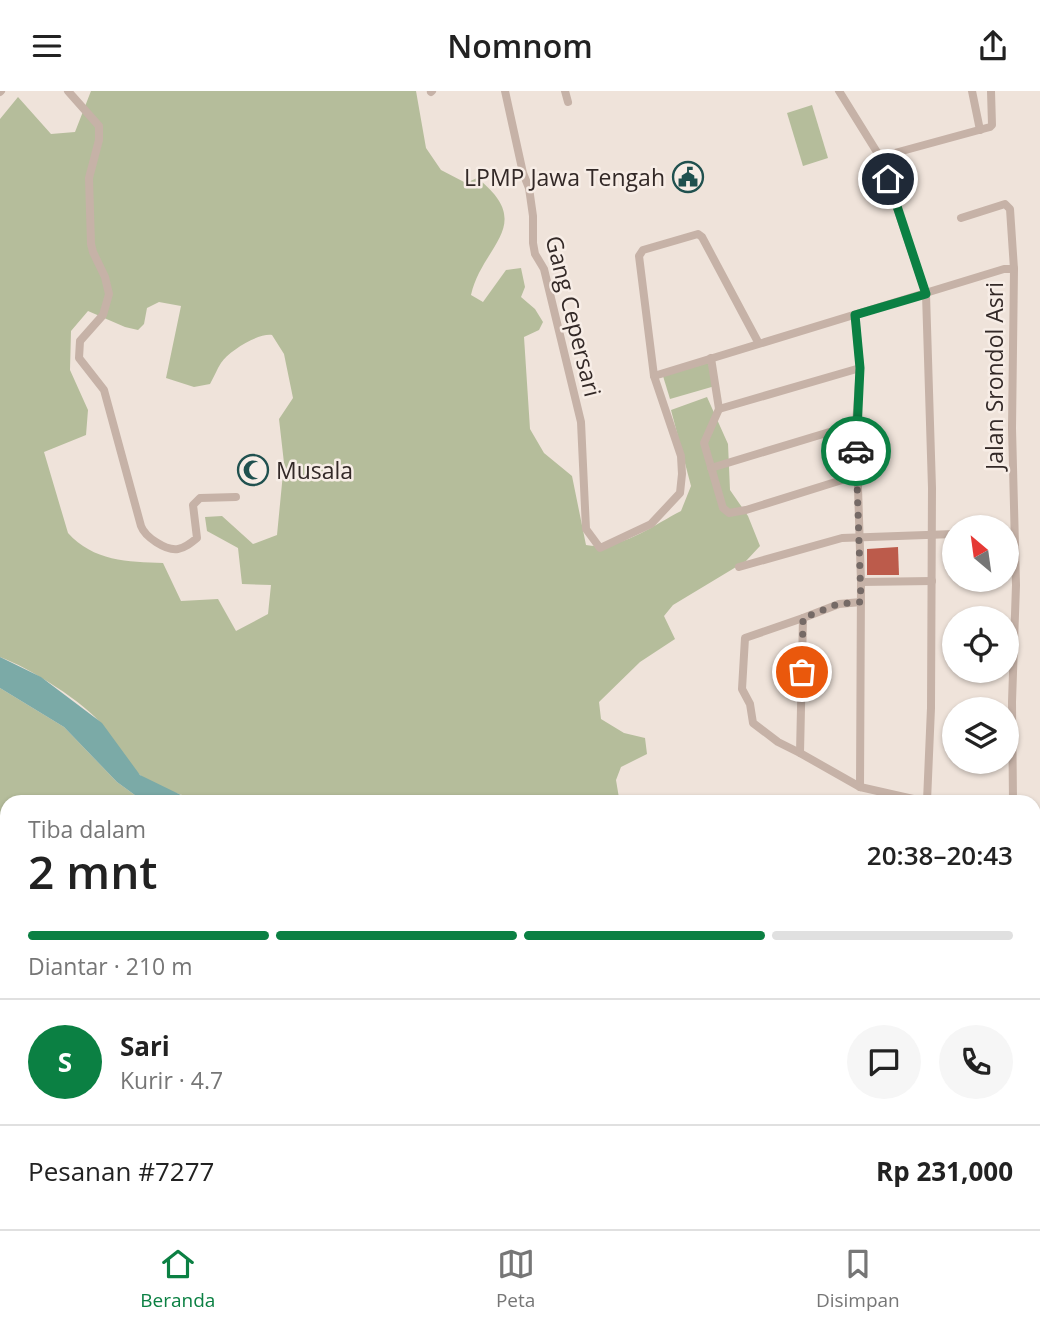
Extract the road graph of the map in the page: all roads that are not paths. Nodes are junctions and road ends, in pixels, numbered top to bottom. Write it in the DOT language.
graph roads {
  1 [pos="68,91"];
  2 [pos="505,91"];
  3 [pos="565,91"];
  4 [pos="839,91"];
  5 [pos="972,91"];
  6 [pos="991,91"];
  7 [pos="568,102"];
  8 [pos="979,130"];
  9 [pos="880,156"];
  10 [pos="961,218"];
  11 [pos="1014,269"];
  12 [pos="926,294"];
  13 [pos="855,315"];
  14 [pos="758,342"];
  15 [pos="711,358"];
  16 [pos="860,368"];
  17 [pos="654,376"];
  18 [pos="719,409"];
  19 [pos="856,424"];
  20 [pos="711,468"];
  21 [pos="858,475"];
  22 [pos="236,497"];
  23 [pos="1011,515"];
  24 [pos="932,535"];
  25 [pos="942,535"];
  26 [pos="861,536"];
  27 [pos="739,567"];
  28 [pos="932,581"];
  29 [pos="861,582"];
  30 [pos="1011,592"];
  31 [pos="861,602"];
  32 [pos="803,618"];
  33 [pos="800,753"];
  34 [pos="860,787"];
  35 [pos="895,795"];
  36 [pos="927,795"];
  37 [pos="1013,795"];
  1 -- 22 [label="street"];
  2 -- 17 [label="street, Gang Cepersari"];
  3 -- 7 [label="street"];
  4 -- 9 [label="street"];
  5 -- 8 [label="street"];
  6 -- 8 [label="street"];
  8 -- 9 [label="street"];
  9 -- 12 [label="street"];
  10 -- 11 [label="street"];
  11 -- 12 [label="street, Jalan Srondol Asri"];
  11 -- 23 [label="street, Jalan Srondol Asri"];
  12 -- 13 [label="street, Jalan Srondol Asri"];
  12 -- 24 [label="street"];
  13 -- 14 [label="street, Jalan Srondol Asri"];
  13 -- 16 [label="street"];
  14 -- 15 [label="street, Jalan Srondol Asri"];
  14 -- 17 [label="street"];
  15 -- 17 [label="street, Jalan Srondol Asri"];
  15 -- 18 [label="street"];
  16 -- 18 [label="street"];
  16 -- 19 [label="street"];
  18 -- 20 [label="street"];
  19 -- 20 [label="street"];
  19 -- 21 [label="street"];
  20 -- 21 [label="street"];
  21 -- 26 [label="street"];
  24 -- 25 [label="street"];
  24 -- 26 [label="street"];
  24 -- 28 [label="street"];
  26 -- 27 [label="street"];
  26 -- 29 [label="street"];
  28 -- 29 [label="street"];
  28 -- 36 [label="street"];
  29 -- 31 [label="street"];
  30 -- 37 [label="street, Jalan Srondol Asri"];
  31 -- 32 [label="street"];
  31 -- 34 [label="street"];
  32 -- 33 [label="street"];
  32 -- 33 [label="street"];
  33 -- 34 [label="street"];
  34 -- 35 [label="street"];
}
